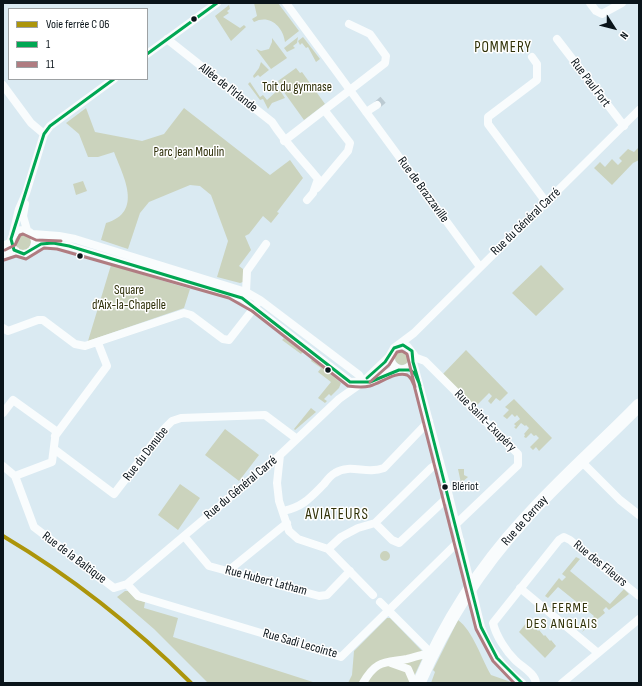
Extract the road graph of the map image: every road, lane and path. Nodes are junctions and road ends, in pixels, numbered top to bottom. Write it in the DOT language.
graph roads {
  1 [pos="217,3"];
  2 [pos="286,3"];
  3 [pos="590,3"];
  4 [pos="622,3"];
  5 [pos="349,24"];
  6 [pos="167,39"];
  7 [pos="557,39"];
  8 [pos="148,53"];
  9 [pos="532,57"];
  10 [pos="113,80"];
  11 [pos="3,85"];
  12 [pos="350,91"];
  13 [pos="377,105"];
  14 [pos="639,110"];
  15 [pos="325,111"];
  16 [pos="366,112"];
  17 [pos="624,126"];
  18 [pos="44,134"];
  19 [pos="284,141"];
  20 [pos="26,193"];
  21 [pos="313,193"];
  22 [pos="307,200"];
  23 [pos="546,202"];
  24 [pos="30,232"];
  25 [pos="9,241"];
  26 [pos="266,244"];
  27 [pos="35,246"];
  28 [pos="16,252"];
  29 [pos="3,255"];
  30 [pos="139,262"];
  31 [pos="480,267"];
  32 [pos="246,292"];
  33 [pos="258,303"];
  34 [pos="3,328"];
  35 [pos="414,333"];
  36 [pos="98,343"];
  37 [pos="399,345"];
  38 [pos="410,348"];
  39 [pos="389,357"];
  40 [pos="414,360"];
  41 [pos="396,369"];
  42 [pos="407,369"];
  43 [pos="416,376"];
  44 [pos="363,382"];
  45 [pos="639,405"];
  46 [pos="3,413"];
  47 [pos="429,421"];
  48 [pos="57,434"];
  49 [pos="297,439"];
  50 [pos="54,449"];
  51 [pos="280,455"];
  52 [pos="440,462"];
  53 [pos="582,462"];
  54 [pos="3,466"];
  55 [pos="15,476"];
  56 [pos="449,496"];
  57 [pos="283,511"];
  58 [pos="639,515"];
  59 [pos="287,523"];
  60 [pos="375,523"];
  61 [pos="455,525"];
  62 [pos="184,536"];
  63 [pos="460,540"];
  64 [pos="328,549"];
  65 [pos="228,571"];
  66 [pos="350,571"];
  67 [pos="127,584"];
  68 [pos="471,586"];
  69 [pos="114,588"];
  70 [pos="520,588"];
  71 [pos="374,595"];
  72 [pos="639,596"];
  73 [pos="380,602"];
  74 [pos="389,611"];
  75 [pos="639,618"];
  76 [pos="598,652"];
  77 [pos="432,654"];
  78 [pos="380,664"];
  79 [pos="363,683"];
  80 [pos="414,683"];
  81 [pos="419,683"];
  82 [pos="522,683"];
  83 [pos="536,683"];
  84 [pos="562,683"];
  1 -- 6 [label="street"];
  2 -- 12 [label="street, Rue de Brazzaville"];
  3 -- 4 [label="street"];
  5 -- 12 [label="street"];
  6 -- 8 [label="street"];
  6 -- 19 [label="street, Allée de l'Irlande"];
  7 -- 17 [label="street, Rue Paul Fort"];
  9 -- 23 [label="street"];
  10 -- 18 [label="street"];
  11 -- 18 [label="street"];
  12 -- 15 [label="street"];
  12 -- 16 [label="street, Rue de Brazzaville"];
  13 -- 16 [label="street"];
  14 -- 17 [label="street, Rue du Général Carré"];
  15 -- 19 [label="street"];
  15 -- 21 [label="street"];
  16 -- 31 [label="street, Rue de Brazzaville"];
  17 -- 23 [label="street, Rue du Général Carré"];
  18 -- 20 [label="street"];
  19 -- 21 [label="street, Allée de l'Irlande"];
  20 -- 24 [label="street"];
  20 -- 25 [label="street"];
  21 -- 22 [label="street"];
  23 -- 31 [label="street, Rue du Général Carré"];
  24 -- 25 [label="street"];
  24 -- 27 [label="street"];
  24 -- 30 [label="street"];
  25 -- 28 [label="street"];
  26 -- 32 [label="street"];
  27 -- 28 [label="street"];
  27 -- 30 [label="street"];
  28 -- 29 [label="street"];
  30 -- 32 [label="street"];
  30 -- 33 [label="street"];
  31 -- 35 [label="street, Rue du Général Carré"];
  32 -- 33 [label="street"];
  33 -- 36 [label="street"];
  33 -- 44 [label="street"];
  34 -- 36 [label="street"];
  35 -- 37 [label="street, Rue du Général Carré"];
  35 -- 38 [label="street"];
  36 -- 48 [label="street"];
  37 -- 38 [label="street"];
  37 -- 39 [label="street"];
  38 -- 40 [label="street"];
  39 -- 41 [label="street"];
  39 -- 44 [label="street, Rue du Général Carré"];
  40 -- 42 [label="street"];
  40 -- 43 [label="street"];
  40 -- 61 [label="street, Rue Saint-Exupéry"];
  41 -- 42 [label="street"];
  41 -- 44 [label="street, Rue du Général Carré"];
  42 -- 43 [label="street"];
  43 -- 47 [label="street"];
  44 -- 49 [label="street, Rue du Général Carré"];
  45 -- 53 [label="main road, Rue de Cernay"];
  46 -- 48 [label="street"];
  47 -- 52 [label="street"];
  47 -- 57 [label="street"];
  48 -- 50 [label="street"];
  49 -- 50 [label="street, Rue du Danube"];
  49 -- 51 [label="street, Rue du Général Carré"];
  50 -- 55 [label="street"];
  51 -- 57 [label="street"];
  51 -- 62 [label="street, Rue du Général Carré"];
  52 -- 56 [label="street"];
  52 -- 60 [label="street"];
  53 -- 58 [label="street"];
  53 -- 68 [label="main road, Rue de Cernay"];
  54 -- 55 [label="street, Rue de la Baltique"];
  55 -- 69 [label="street, Rue de la Baltique"];
  56 -- 60 [label="street"];
  56 -- 61 [label="street"];
  57 -- 59 [label="street"];
  59 -- 64 [label="street"];
  59 -- 65 [label="street"];
  60 -- 64 [label="street"];
  61 -- 63 [label="street"];
  62 -- 65 [label="street, Rue Hubert Latham"];
  62 -- 67 [label="street, Rue du Général Carré"];
  63 -- 68 [label="street"];
  63 -- 74 [label="street, Rue Sadi Lecointe"];
  64 -- 66 [label="street"];
  65 -- 66 [label="street, Rue Hubert Latham"];
  66 -- 71 [label="street"];
  67 -- 69 [label="street, Rue du Général Carré"];
  67 -- 74 [label="street, Rue Sadi Lecointe"];
  68 -- 77 [label="main road, Rue de Cernay"];
  68 -- 82 [label="street"];
  70 -- 72 [label="street, Rue des Fileurs"];
  70 -- 76 [label="street"];
  70 -- 83 [label="street"];
  73 -- 74 [label="street"];
  74 -- 77 [label="street"];
  75 -- 76 [label="street"];
  76 -- 84 [label="street"];
  77 -- 78 [label="street"];
  77 -- 81 [label="main road, Rue de Cernay"];
  78 -- 79 [label="street"];
  78 -- 80 [label="street"];
}
